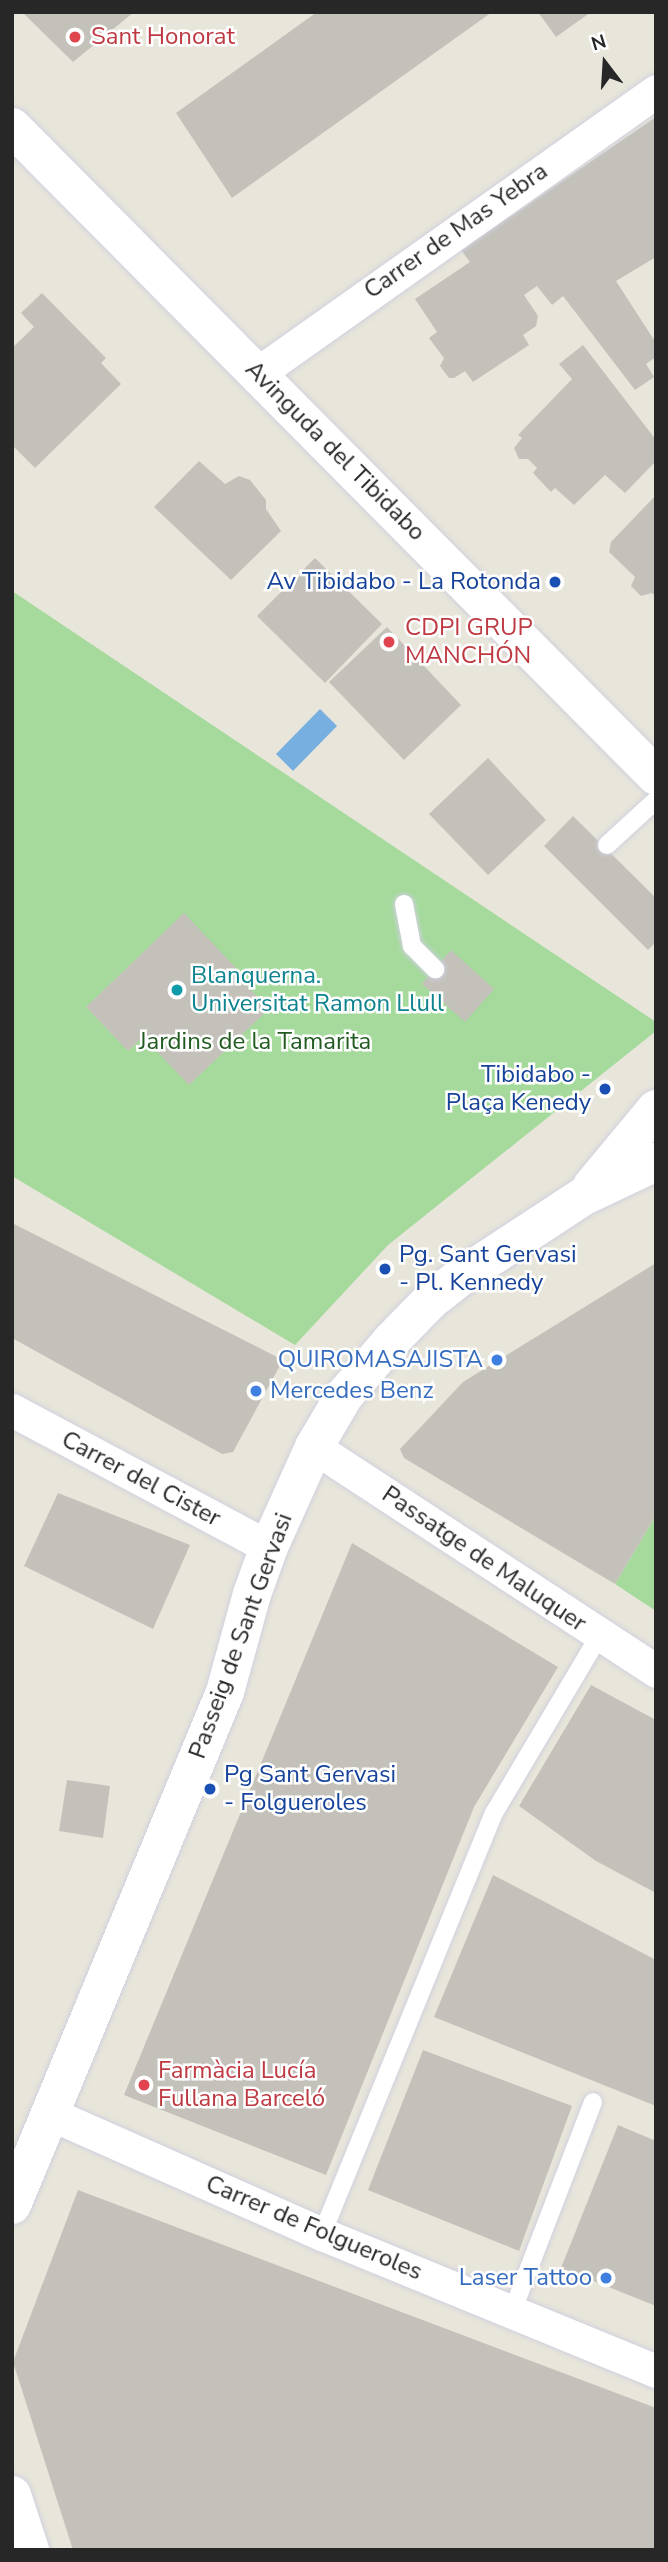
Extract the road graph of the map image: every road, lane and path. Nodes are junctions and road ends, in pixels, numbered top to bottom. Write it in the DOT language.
graph roads {
  1 [pos="656,91"];
  2 [pos="12,127"];
  3 [pos="258,373"];
  4 [pos="656,776"];
  5 [pos="656,800"];
  6 [pos="607,845"];
  7 [pos="404,904"];
  8 [pos="435,969"];
  9 [pos="656,1109"];
  10 [pos="656,1162"];
  11 [pos="584,1196"];
  12 [pos="12,1410"];
  13 [pos="314,1447"];
  14 [pos="269,1547"];
  15 [pos="598,1636"];
  16 [pos="656,1671"];
  17 [pos="593,2102"];
  18 [pos="51,2114"];
  19 [pos="12,2205"];
  20 [pos="322,2234"];
  21 [pos="512,2312"];
  22 [pos="656,2371"];
  23 [pos="12,2495"];
  24 [pos="30,2550"];
  1 -- 3 [label="street, Carrer de Mas Yebra"];
  2 -- 3 [label="street, Avinguda del Tibidabo"];
  3 -- 4 [label="street, Avinguda del Tibidabo"];
  5 -- 6 [label="lane"];
  7 -- 8 [label="lane"];
  9 -- 11 [label="street"];
  10 -- 11 [label="street, Passeig de Sant Gervasi"];
  11 -- 13 [label="street, Passeig de Sant Gervasi"];
  12 -- 14 [label="street, Carrer del Cister"];
  13 -- 14 [label="street, Passeig de Sant Gervasi"];
  13 -- 15 [label="street, Passatge de Maluquer"];
  14 -- 18 [label="street, Passeig de Sant Gervasi"];
  15 -- 16 [label="street, Passatge de Maluquer"];
  15 -- 20 [label="lane"];
  17 -- 21 [label="lane"];
  18 -- 19 [label="street, Passeig de Sant Gervasi"];
  18 -- 20 [label="street, Carrer de Folgueroles"];
  20 -- 21 [label="street, Carrer de Folgueroles"];
  21 -- 22 [label="street, Carrer de Folgueroles"];
  23 -- 24 [label="street"];
}
